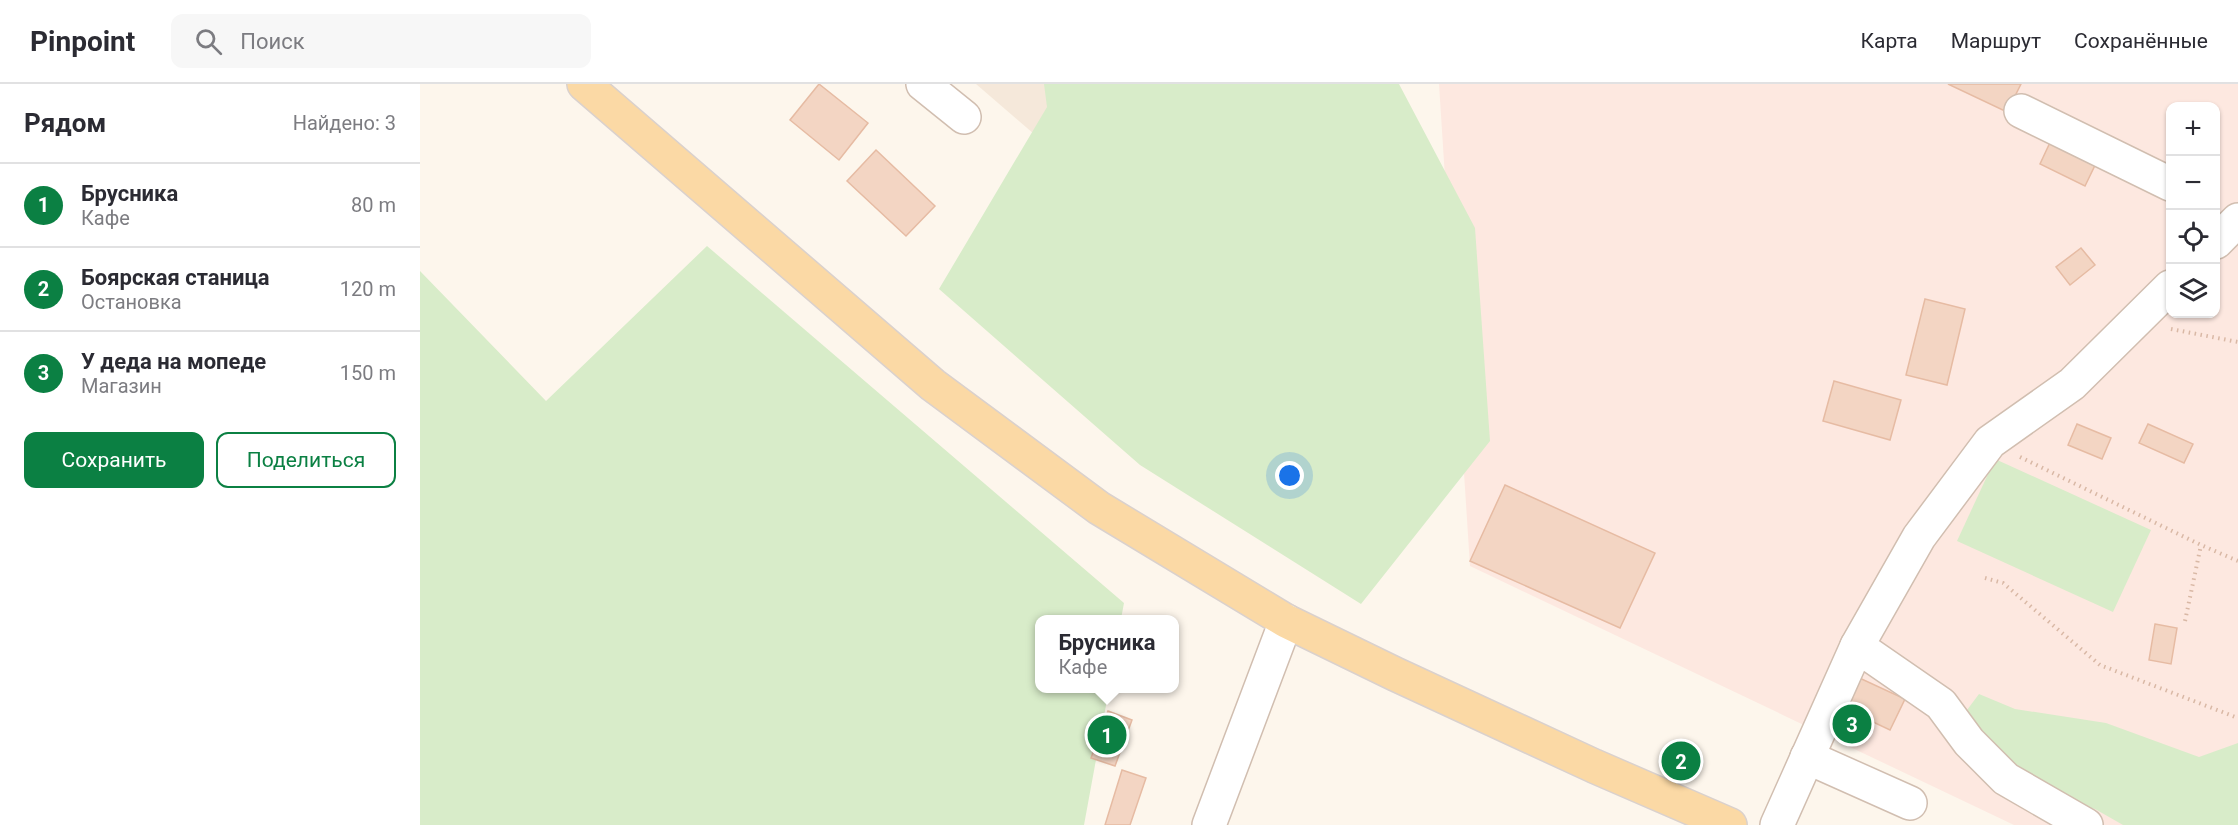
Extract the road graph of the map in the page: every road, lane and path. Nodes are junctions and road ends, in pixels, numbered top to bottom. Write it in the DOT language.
graph roads {
  1 [pos="584,84"];
  2 [pos="923,84"];
  3 [pos="2021,111"];
  4 [pos="964,117"];
  5 [pos="2166,182"];
  6 [pos="2220,209"];
  7 [pos="2238,219"];
  8 [pos="2220,238"];
  9 [pos="2166,291"];
  10 [pos="2135,322"];
  11 [pos="2238,342"];
  12 [pos="1990,442"];
  13 [pos="2201,545"];
  14 [pos="2238,561"];
  15 [pos="1985,578"];
  16 [pos="1286,621"];
  17 [pos="2185,621"];
  18 [pos="1857,646"];
  19 [pos="2238,718"];
  20 [pos="1807,757"];
  21 [pos="1910,803"];
  22 [pos="1209,825"];
  23 [pos="1730,825"];
  24 [pos="1777,825"];
  25 [pos="2086,825"];
  1 -- 16 [label="main road"];
  2 -- 4 [label="street"];
  3 -- 5 [label="street"];
  6 -- 7 [label="street"];
  7 -- 8 [label="street"];
  9 -- 10 [label="street"];
  10 -- 11 [label="path"];
  10 -- 12 [label="street"];
  12 -- 13 [label="path"];
  12 -- 18 [label="street"];
  13 -- 14 [label="path"];
  13 -- 17 [label="path"];
  15 -- 19 [label="path"];
  16 -- 22 [label="street"];
  16 -- 23 [label="main road"];
  18 -- 20 [label="street"];
  18 -- 25 [label="street"];
  20 -- 21 [label="street"];
  20 -- 24 [label="street"];
}
